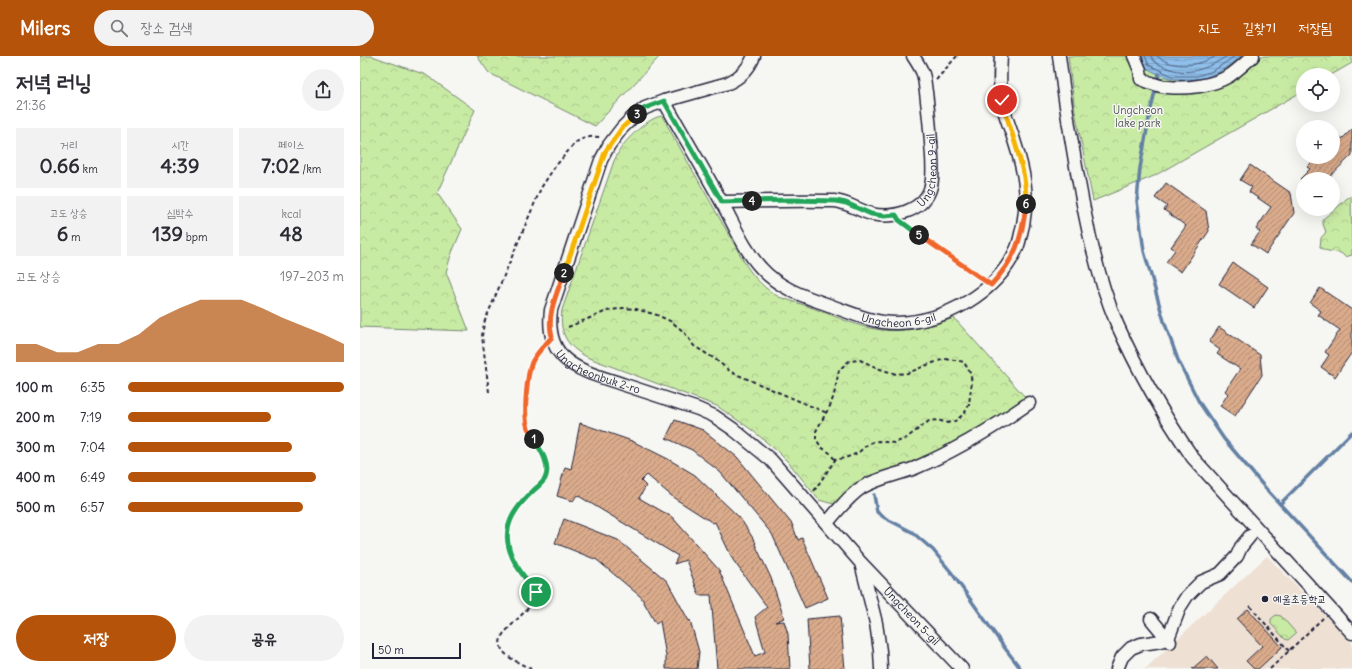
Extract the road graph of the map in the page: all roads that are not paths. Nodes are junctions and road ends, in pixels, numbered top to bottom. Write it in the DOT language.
graph roads {
  1 [pos="754,56"];
  2 [pos="913,56"];
  3 [pos="1000,56"];
  4 [pos="1059,56"];
  5 [pos="1134,56"];
  6 [pos="1253,56"];
  7 [pos="664,101"];
  8 [pos="722,202"];
  9 [pos="1029,403"];
  10 [pos="827,523"];
  11 [pos="1250,536"];
  12 [pos="861,562"];
  13 [pos="1151,620"];
  14 [pos="1352,632"];
  15 [pos="1168,640"];
  16 [pos="881,669"];
  17 [pos="962,669"];
  18 [pos="1117,669"];
  1 -- 7 [label="street, Ungcheonbuk 2-ro"];
  2 -- 8 [label="street, Ungcheon 9-gil"];
  3 -- 8 [label="street, Ungcheon 6-gil"];
  4 -- 14 [label="street"];
  5 -- 6 [label="street"];
  7 -- 8 [label="street, Ungcheon 6-gil"];
  7 -- 10 [label="street, Ungcheonbuk 2-ro"];
  9 -- 10 [label="street"];
  10 -- 12 [label="street, Ungcheonbuk 2-ro"];
  11 -- 15 [label="street"];
  12 -- 16 [label="street, Ungcheonbuk 2-ro"];
  12 -- 17 [label="street, Ungcheon 5-gil"];
  13 -- 15 [label="street"];
  15 -- 18 [label="street"];
}
